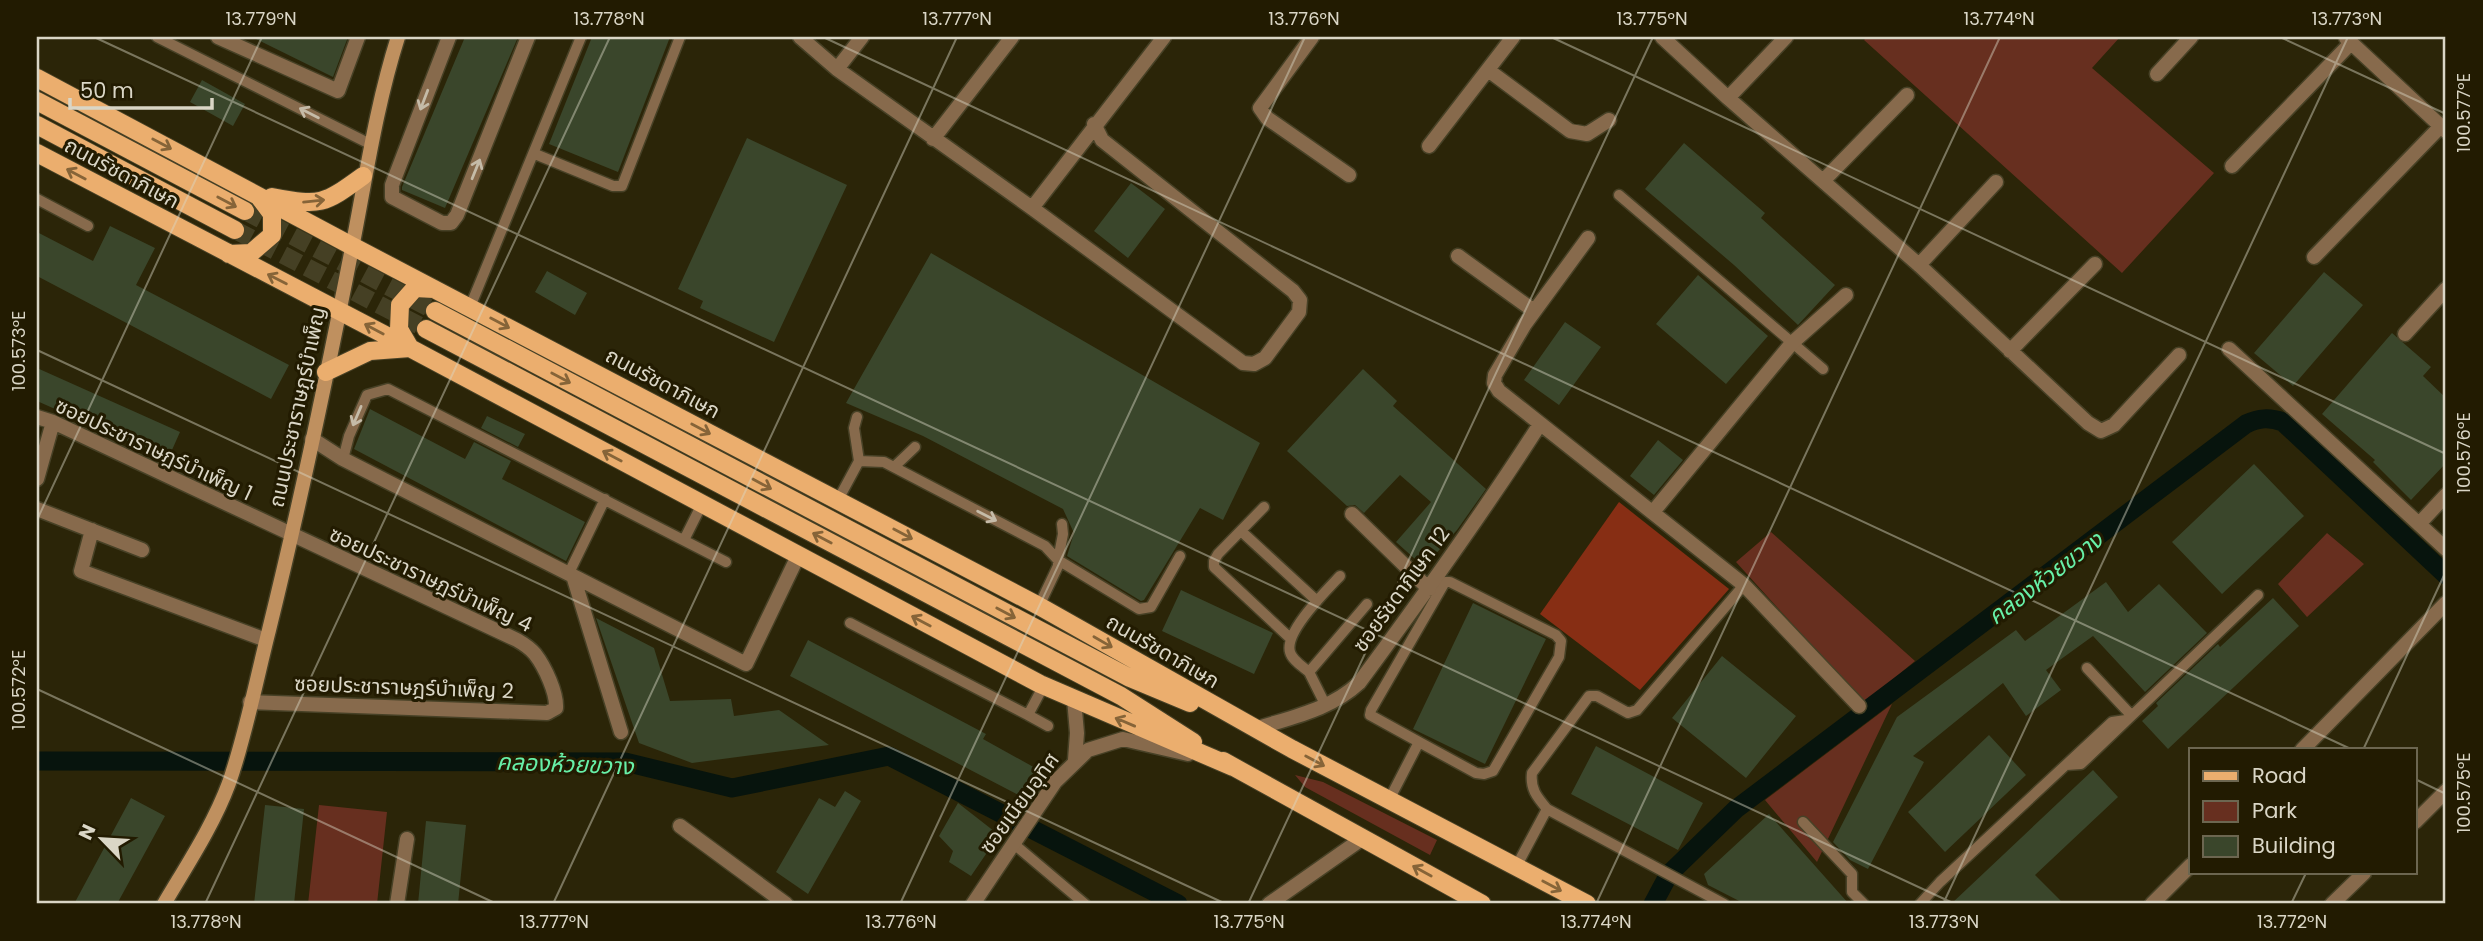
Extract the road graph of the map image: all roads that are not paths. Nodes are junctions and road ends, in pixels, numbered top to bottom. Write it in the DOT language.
graph roads {
  1 [pos="157,37"];
  2 [pos="218,37"];
  3 [pos="358,37"];
  4 [pos="398,37"];
  5 [pos="449,37"];
  6 [pos="528,37"];
  7 [pos="581,37"];
  8 [pos="680,37"];
  9 [pos="800,37"];
  10 [pos="862,37"];
  11 [pos="1012,37"];
  12 [pos="1164,37"];
  13 [pos="1312,37"];
  14 [pos="1513,37"];
  15 [pos="1662,37"];
  16 [pos="1786,37"];
  17 [pos="2192,37"];
  18 [pos="2348,40"];
  19 [pos="838,69"];
  20 [pos="1488,70"];
  21 [pos="2157,74"];
  22 [pos="37,78"];
  23 [pos="1907,95"];
  24 [pos="1728,98"];
  25 [pos="37,102"];
  26 [pos="1609,120"];
  27 [pos="1094,124"];
  28 [pos="37,125"];
  29 [pos="2444,128"];
  30 [pos="933,139"];
  31 [pos="370,144"];
  32 [pos="1429,146"];
  33 [pos="37,153"];
  34 [pos="534,154"];
  35 [pos="2232,166"];
  36 [pos="1349,175"];
  37 [pos="363,176"];
  38 [pos="1823,181"];
  39 [pos="1996,182"];
  40 [pos="258,195"];
  41 [pos="1619,195"];
  42 [pos="37,199"];
  43 [pos="1032,208"];
  44 [pos="245,211"];
  45 [pos="88,226"];
  46 [pos="235,230"];
  47 [pos="1588,238"];
  48 [pos="352,246"];
  49 [pos="228,255"];
  50 [pos="1458,256"];
  51 [pos="2314,257"];
  52 [pos="2095,264"];
  53 [pos="1919,265"];
  54 [pos="435,289"];
  55 [pos="2446,289"];
  56 [pos="1846,295"];
  57 [pos="470,307"];
  58 [pos="338,310"];
  59 [pos="435,311"];
  60 [pos="1534,311"];
  61 [pos="426,329"];
  62 [pos="2405,334"];
  63 [pos="1793,344"];
  64 [pos="410,348"];
  65 [pos="2228,349"];
  66 [pos="2010,351"];
  67 [pos="2179,355"];
  68 [pos="1823,369"];
  69 [pos="326,372"];
  70 [pos="37,417"];
  71 [pos="857,417"];
  72 [pos="52,422"];
  73 [pos="1540,424"];
  74 [pos="312,439"];
  75 [pos="915,447"];
  76 [pos="343,459"];
  77 [pos="859,461"];
  78 [pos="894,467"];
  79 [pos="37,479"];
  80 [pos="2446,495"];
  81 [pos="605,499"];
  82 [pos="838,500"];
  83 [pos="702,504"];
  84 [pos="1264,507"];
  85 [pos="37,509"];
  86 [pos="1653,512"];
  87 [pos="1352,514"];
  88 [pos="1062,524"];
  89 [pos="2419,524"];
  90 [pos="92,530"];
  91 [pos="1241,531"];
  92 [pos="292,537"];
  93 [pos="684,540"];
  94 [pos="2446,549"];
  95 [pos="142,550"];
  96 [pos="798,556"];
  97 [pos="1180,556"];
  98 [pos="1058,560"];
  99 [pos="726,562"];
  100 [pos="1340,576"];
  101 [pos="571,577"];
  102 [pos="1744,585"];
  103 [pos="1429,589"];
  104 [pos="2258,595"];
  105 [pos="1317,601"];
  106 [pos="2446,603"];
  107 [pos="1367,604"];
  108 [pos="1039,606"];
  109 [pos="850,623"];
  110 [pos="1290,638"];
  111 [pos="266,640"];
  112 [pos="2087,668"];
  113 [pos="1308,672"];
  114 [pos="1044,685"];
  115 [pos="1074,699"];
  116 [pos="250,702"];
  117 [pos="1326,706"];
  118 [pos="1859,706"];
  119 [pos="556,708"];
  120 [pos="1028,715"];
  121 [pos="2128,717"];
  122 [pos="1048,726"];
  123 [pos="1260,731"];
  124 [pos="621,732"];
  125 [pos="1419,742"];
  126 [pos="2304,748"];
  127 [pos="1075,760"];
  128 [pos="1233,767"];
  129 [pos="2446,791"];
  130 [pos="1389,800"];
  131 [pos="1547,808"];
  132 [pos="2416,821"];
  133 [pos="1803,822"];
  134 [pos="680,826"];
  135 [pos="1363,838"];
  136 [pos="407,839"];
  137 [pos="1017,840"];
  138 [pos="1516,867"];
  139 [pos="2189,867"];
  140 [pos="2363,874"];
  141 [pos="164,904"];
  142 [pos="397,904"];
  143 [pos="786,904"];
  144 [pos="973,904"];
  145 [pos="1085,904"];
  146 [pos="1269,904"];
  147 [pos="1482,904"];
  148 [pos="1587,904"];
  149 [pos="1724,904"];
  150 [pos="1864,904"];
  151 [pos="1920,904"];
  152 [pos="2152,904"];
  153 [pos="2332,904"];
  31 -- 1 [label="lane, one-way"];
  2 -- 3 [label="street"];
  4 -- 31 [label="main road, ถนนประชาราษฎร์บำเพ็ญ"];
  5 -- 6 [label="street, one-way"];
  7 -- 34 [label="lane"];
  8 -- 34 [label="lane"];
  9 -- 19 [label="street"];
  10 -- 19 [label="street"];
  11 -- 30 [label="street"];
  12 -- 27 [label="street"];
  13 -- 36 [label="street"];
  14 -- 20 [label="street"];
  15 -- 24 [label="street"];
  16 -- 24 [label="street"];
  17 -- 21 [label="street"];
  18 -- 29 [label="street"];
  18 -- 35 [label="street"];
  19 -- 30 [label="street"];
  20 -- 26 [label="street"];
  20 -- 32 [label="street"];
  22 -- 40 [label="main road, ถนนรัชดาภิเษก, one-way"];
  23 -- 38 [label="street"];
  24 -- 38 [label="street"];
  25 -- 44 [label="main road, ถนนรัชดาภิเษก, one-way"];
  27 -- 43 [label="street"];
  27 -- 43 [label="street"];
  28 -- 46 [label="main road, ถนนรัชดาภิเษก"];
  29 -- 51 [label="street"];
  30 -- 43 [label="street"];
  31 -- 37 [label="main road, ถนนประชาราษฎร์บำเพ็ญ"];
  49 -- 33 [label="main road, ถนนรัชดาภิเษก, one-way"];
  34 -- 57 [label="lane"];
  40 -- 37 [label="main road, one-way"];
  37 -- 48 [label="main road, ถนนประชาราษฎร์บำเพ็ญ"];
  38 -- 53 [label="street"];
  39 -- 53 [label="street"];
  40 -- 48 [label="main road, ถนนรัชดาภิเษก"];
  40 -- 49 [label="main road"];
  41 -- 63 [label="lane"];
  42 -- 45 [label="lane"];
  47 -- 60 [label="street"];
  48 -- 54 [label="main road, ถนนรัชดาภิเษก"];
  48 -- 58 [label="main road, ถนนประชาราษฎร์บำเพ็ญ"];
  58 -- 49 [label="main road, ถนนรัชดาภิเษก, one-way"];
  50 -- 60 [label="street"];
  52 -- 66 [label="street"];
  53 -- 66 [label="street"];
  54 -- 57 [label="main road, ถนนรัชดาภิเษก"];
  54 -- 64 [label="main road"];
  55 -- 62 [label="street"];
  56 -- 63 [label="street"];
  57 -- 82 [label="main road, ถนนรัชดาภิเษก, one-way"];
  64 -- 58 [label="main road, ถนนรัชดาภิเษก, one-way"];
  58 -- 69 [label="main road, ถนนประชาราษฎร์บำเพ็ญ"];
  59 -- 123 [label="main road, ถนนรัชดาภิเษก, one-way"];
  60 -- 73 [label="street"];
  128 -- 61 [label="main road, ถนนรัชดาภิเษก, one-way"];
  63 -- 68 [label="lane"];
  63 -- 86 [label="street"];
  64 -- 69 [label="main road"];
  83 -- 64 [label="main road, ถนนรัชดาภิเษก, one-way"];
  65 -- 89 [label="street"];
  66 -- 67 [label="street"];
  69 -- 74 [label="main road, ถนนประชาราษฎร์บำเพ็ญ"];
  70 -- 72 [label="street, ซอยประชาราษฎร์บำเพ็ญ 1"];
  71 -- 77 [label="lane"];
  72 -- 79 [label="street"];
  72 -- 92 [label="street, ซอยประชาราษฎร์บำเพ็ญ 1"];
  73 -- 86 [label="street"];
  73 -- 103 [label="street, ซอยรัชดาภิเษก 12"];
  74 -- 76 [label="street"];
  74 -- 92 [label="main road, ถนนประชาราษฎร์บำเพ็ญ"];
  75 -- 78 [label="lane"];
  81 -- 76 [label="lane, one-way"];
  76 -- 101 [label="street"];
  77 -- 78 [label="lane"];
  77 -- 82 [label="lane"];
  78 -- 98 [label="lane, one-way"];
  80 -- 89 [label="street"];
  81 -- 93 [label="lane"];
  81 -- 101 [label="lane"];
  82 -- 108 [label="main road, ถนนรัชดาภิเษก, one-way"];
  83 -- 93 [label="lane"];
  83 -- 96 [label="main road, ถนนรัชดาภิเษก"];
  84 -- 91 [label="lane"];
  85 -- 90 [label="street"];
  86 -- 102 [label="street"];
  87 -- 103 [label="street"];
  88 -- 98 [label="lane"];
  89 -- 94 [label="street"];
  90 -- 95 [label="street"];
  90 -- 111 [label="street"];
  91 -- 105 [label="lane"];
  91 -- 110 [label="lane"];
  92 -- 111 [label="main road, ถนนประชาราษฎร์บำเพ็ญ"];
  92 -- 119 [label="street, ซอยประชาราษฎร์บำเพ็ญ 4"];
  93 -- 99 [label="lane"];
  96 -- 101 [label="street"];
  114 -- 96 [label="main road, ถนนรัชดาภิเษก, one-way"];
  97 -- 98 [label="lane"];
  98 -- 108 [label="lane"];
  100 -- 105 [label="lane"];
  101 -- 124 [label="street"];
  102 -- 118 [label="street"];
  102 -- 131 [label="lane"];
  103 -- 117 [label="street, ซอยรัชดาภิเษก 12"];
  104 -- 121 [label="lane"];
  105 -- 110 [label="lane"];
  106 -- 126 [label="street"];
  107 -- 113 [label="lane"];
  108 -- 123 [label="main road, ถนนรัชดาภิเษก, one-way"];
  109 -- 120 [label="lane"];
  110 -- 113 [label="lane"];
  111 -- 116 [label="main road, ถนนประชาราษฎร์บำเพ็ญ"];
  112 -- 121 [label="lane"];
  113 -- 117 [label="lane"];
  114 -- 115 [label="main road, ถนนรัชดาภิเษก"];
  114 -- 120 [label="lane"];
  115 -- 127 [label="street"];
  128 -- 115 [label="main road, ถนนรัชดาภิเษก, one-way"];
  116 -- 119 [label="street, ซอยประชาราษฎร์บำเพ็ญ 2"];
  116 -- 141 [label="main road, ถนนประชาราษฎร์บำเพ็ญ"];
  117 -- 123 [label="street, ซอยรัชดาภิเษก 12"];
  120 -- 122 [label="lane"];
  121 -- 151 [label="lane"];
  123 -- 130 [label="main road, ถนนรัชดาภิเษก, one-way"];
  125 -- 125 [label="lane"];
  125 -- 130 [label="lane"];
  127 -- 128 [label="street, ซอยเนียมอุทิศ"];
  127 -- 137 [label="street, ซอยเนียมอุทิศ"];
  128 -- 135 [label="main road, ถนนรัชดาภิเษก"];
  129 -- 132 [label="street"];
  130 -- 138 [label="main road, ถนนรัชดาภิเษก"];
  131 -- 138 [label="lane"];
  131 -- 149 [label="lane"];
  133 -- 150 [label="lane"];
  134 -- 143 [label="street"];
  135 -- 146 [label="street"];
  147 -- 135 [label="main road, ถนนรัชดาภิเษก, one-way"];
  136 -- 142 [label="street"];
  137 -- 144 [label="street, ซอยเนียมอุทิศ"];
  137 -- 145 [label="lane"];
  138 -- 148 [label="main road, ถนนรัชดาภิเษก, one-way"];
  139 -- 152 [label="street"];
  140 -- 153 [label="street"];
}
